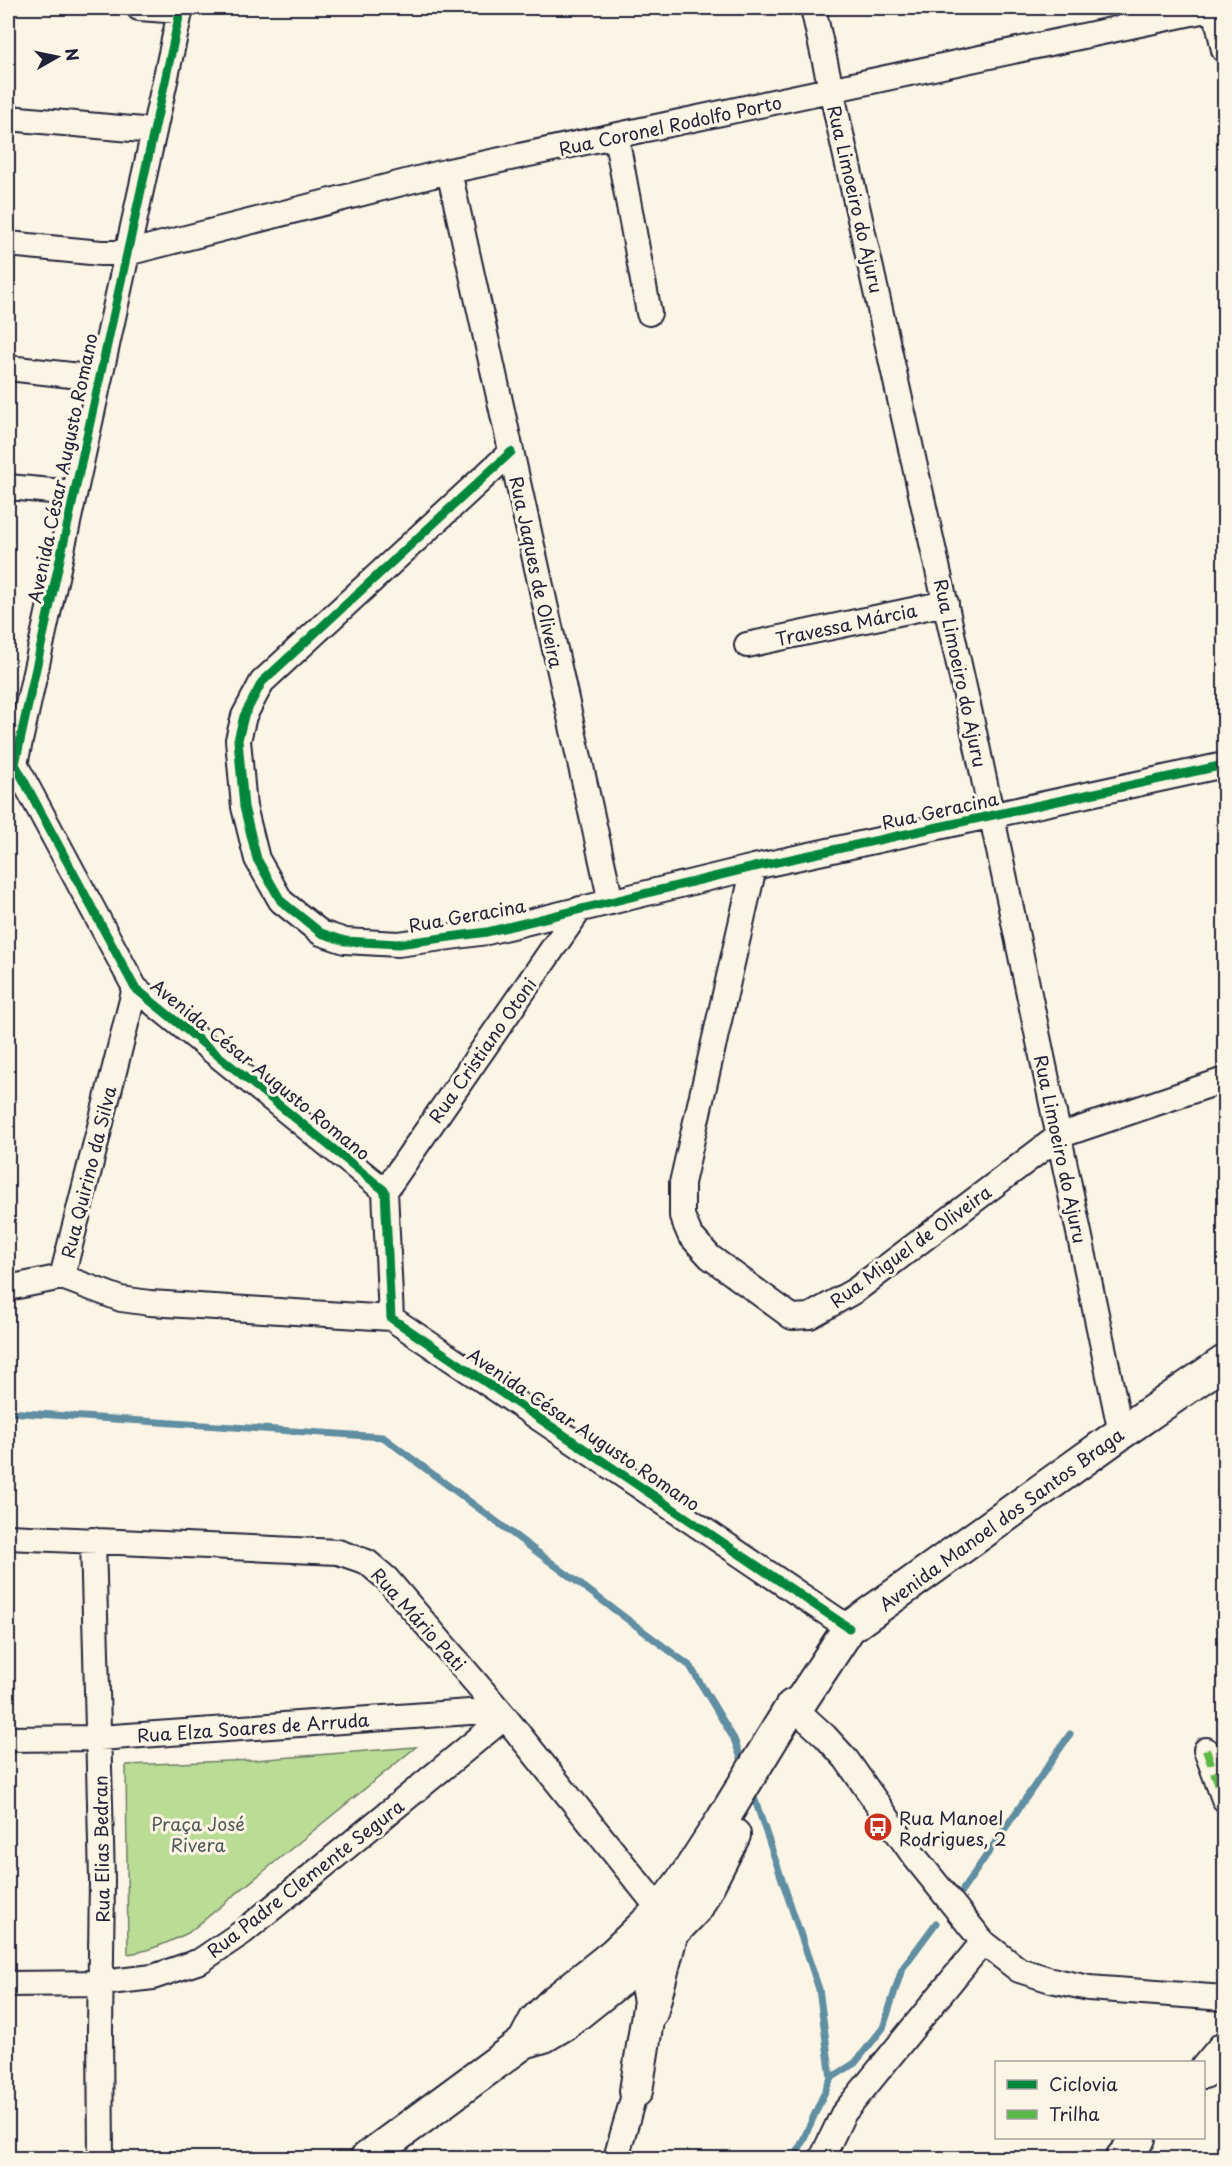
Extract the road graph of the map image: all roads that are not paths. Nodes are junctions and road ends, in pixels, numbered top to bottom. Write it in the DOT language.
graph roads {
  1 [pos="140,8"];
  2 [pos="813,8"];
  3 [pos="1215,8"];
  4 [pos="180,9"];
  5 [pos="1180,11"];
  6 [pos="1224,50"];
  7 [pos="831,91"];
  8 [pos="8,118"];
  9 [pos="154,130"];
  10 [pos="616,136"];
  11 [pos="450,171"];
  12 [pos="8,244"];
  13 [pos="127,253"];
  14 [pos="649,313"];
  15 [pos="8,368"];
  16 [pos="98,378"];
  17 [pos="511,452"];
  18 [pos="8,487"];
  19 [pos="74,493"];
  20 [pos="946,603"];
  21 [pos="747,645"];
  22 [pos="11,764"];
  23 [pos="1224,765"];
  24 [pos="992,815"];
  25 [pos="754,867"];
  26 [pos="611,902"];
  27 [pos="580,909"];
  28 [pos="135,988"];
  29 [pos="1224,1080"];
  30 [pos="1059,1136"];
  31 [pos="385,1191"];
  32 [pos="62,1277"];
  33 [pos="8,1288"];
  34 [pos="391,1318"];
  35 [pos="1224,1362"];
  36 [pos="1121,1433"];
  37 [pos="8,1537"];
  38 [pos="93,1540"];
  39 [pos="849,1628"];
  40 [pos="797,1706"];
  41 [pos="501,1713"];
  42 [pos="99,1738"];
  43 [pos="8,1739"];
  44 [pos="1206,1750"];
  45 [pos="1224,1799"];
  46 [pos="668,1919"];
  47 [pos="983,1942"];
  48 [pos="626,1975"];
  49 [pos="101,1983"];
  50 [pos="8,1984"];
  51 [pos="1224,1998"];
  52 [pos="524,2042"];
  53 [pos="1224,2048"];
  54 [pos="1205,2070"];
  55 [pos="636,2091"];
  56 [pos="1138,2139"];
  57 [pos="101,2158"];
  58 [pos="367,2158"];
  59 [pos="616,2158"];
  60 [pos="822,2158"];
  61 [pos="1122,2158"];
  1 -- 4 [label="street"];
  2 -- 7 [label="street, Rua Limoeiro do Ajuru"];
  3 -- 5 [label="street, Rua Coronel Rodolfo Porto"];
  3 -- 6 [label="street"];
  4 -- 9 [label="street, Avenida César Augusto Romano"];
  5 -- 7 [label="street, Rua Coronel Rodolfo Porto"];
  7 -- 10 [label="street, Rua Coronel Rodolfo Porto"];
  7 -- 20 [label="street, Rua Limoeiro do Ajuru"];
  8 -- 9 [label="street"];
  9 -- 13 [label="street, Avenida César Augusto Romano"];
  10 -- 11 [label="street, Rua Coronel Rodolfo Porto"];
  10 -- 14 [label="street"];
  11 -- 13 [label="street, Rua Coronel Rodolfo Porto"];
  11 -- 17 [label="street, Rua Jaques de Oliveira"];
  12 -- 13 [label="street, Rua Coronel Rodolfo Porto"];
  13 -- 16 [label="street, Avenida César Augusto Romano"];
  15 -- 16 [label="street"];
  16 -- 19 [label="street, Avenida César Augusto Romano"];
  17 -- 26 [label="street, Rua Jaques de Oliveira"];
  17 -- 27 [label="street, Rua Geracina"];
  18 -- 19 [label="street"];
  19 -- 22 [label="street, Avenida César Augusto Romano"];
  20 -- 21 [label="street, Travessa Márcia"];
  20 -- 24 [label="street, Rua Limoeiro do Ajuru"];
  22 -- 28 [label="street, Avenida César Augusto Romano"];
  23 -- 24 [label="street, Rua Geracina"];
  24 -- 25 [label="street, Rua Geracina"];
  24 -- 30 [label="street, Rua Limoeiro do Ajuru"];
  25 -- 26 [label="street, Rua Geracina"];
  25 -- 30 [label="street, Rua Miguel de Oliveira"];
  26 -- 27 [label="street, Rua Geracina"];
  27 -- 31 [label="street, Rua Cristiano Otoni"];
  28 -- 31 [label="street, Avenida César Augusto Romano"];
  28 -- 32 [label="street, Rua Quirino da Silva"];
  29 -- 30 [label="street, Rua Miguel de Oliveira"];
  30 -- 36 [label="street, Rua Limoeiro do Ajuru"];
  31 -- 34 [label="street"];
  32 -- 33 [label="street"];
  32 -- 34 [label="street, Rua Quirino da Silva"];
  34 -- 39 [label="street, Avenida César Augusto Romano"];
  35 -- 36 [label="street, Avenida Manoel dos Santos Braga"];
  36 -- 39 [label="street, Avenida Manoel dos Santos Braga"];
  37 -- 38 [label="street, Rua Mário Pati"];
  38 -- 41 [label="street, Rua Mário Pati"];
  38 -- 42 [label="street, Rua Elias Bedran"];
  39 -- 40 [label="street, Avenida Manoel dos Santos Braga"];
  40 -- 46 [label="street, Avenida Manoel dos Santos Braga"];
  40 -- 47 [label="street"];
  41 -- 42 [label="street, Rua Elza Soares de Arruda"];
  41 -- 46 [label="street, Rua Mário Pati"];
  41 -- 49 [label="street, Rua Padre Clemente Segura"];
  42 -- 43 [label="street, Rua Elza Soares de Arruda"];
  42 -- 49 [label="street, Rua Elias Bedran"];
  44 -- 45 [label="street"];
  46 -- 48 [label="street"];
  46 -- 52 [label="street"];
  46 -- 55 [label="street"];
  47 -- 51 [label="street"];
  47 -- 60 [label="street"];
  48 -- 52 [label="street"];
  48 -- 55 [label="street"];
  49 -- 50 [label="street, Rua Padre Clemente Segura"];
  49 -- 57 [label="street, Rua Elias Bedran"];
  52 -- 58 [label="street"];
  53 -- 54 [label="street"];
  55 -- 59 [label="street"];
  56 -- 61 [label="street"];
}
